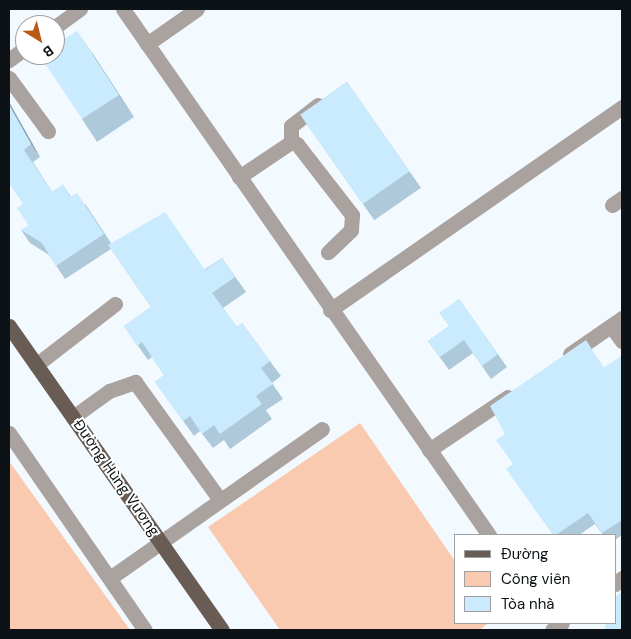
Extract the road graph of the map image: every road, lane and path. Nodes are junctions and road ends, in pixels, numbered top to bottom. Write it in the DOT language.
graph roads {
  1 [pos="80,9"];
  2 [pos="123,9"];
  3 [pos="197,9"];
  4 [pos="65,20"];
  5 [pos="147,44"];
  6 [pos="9,78"];
  7 [pos="330,96"];
  8 [pos="622,107"];
  9 [pos="48,131"];
  10 [pos="291,142"];
  11 [pos="239,177"];
  12 [pos="328,252"];
  13 [pos="115,304"];
  14 [pos="330,310"];
  15 [pos="617,322"];
  16 [pos="9,326"];
  17 [pos="622,341"];
  18 [pos="556,364"];
  19 [pos="36,365"];
  20 [pos="524,385"];
  21 [pos="73,418"];
  22 [pos="322,429"];
  23 [pos="9,433"];
  24 [pos="429,450"];
  25 [pos="220,500"];
  26 [pos="488,534"];
  27 [pos="160,542"];
  28 [pos="110,578"];
  29 [pos="145,630"];
  30 [pos="222,630"];
  1 -- 4 [label="street"];
  2 -- 5 [label="street"];
  3 -- 5 [label="street"];
  5 -- 11 [label="street"];
  6 -- 9 [label="street"];
  7 -- 10 [label="street"];
  8 -- 14 [label="street"];
  10 -- 11 [label="street"];
  10 -- 12 [label="street"];
  11 -- 14 [label="street"];
  13 -- 19 [label="street"];
  14 -- 24 [label="street"];
  15 -- 17 [label="street"];
  15 -- 18 [label="street"];
  16 -- 19 [label="main road, Đường Hùng Vương"];
  19 -- 21 [label="main road, Đường Hùng Vương"];
  20 -- 24 [label="street"];
  21 -- 25 [label="street"];
  21 -- 27 [label="main road, Đường Hùng Vương"];
  22 -- 25 [label="street"];
  23 -- 28 [label="street"];
  24 -- 26 [label="street"];
  25 -- 27 [label="street"];
  27 -- 28 [label="street"];
  27 -- 30 [label="main road, Đường Hùng Vương"];
  28 -- 29 [label="street"];
}
